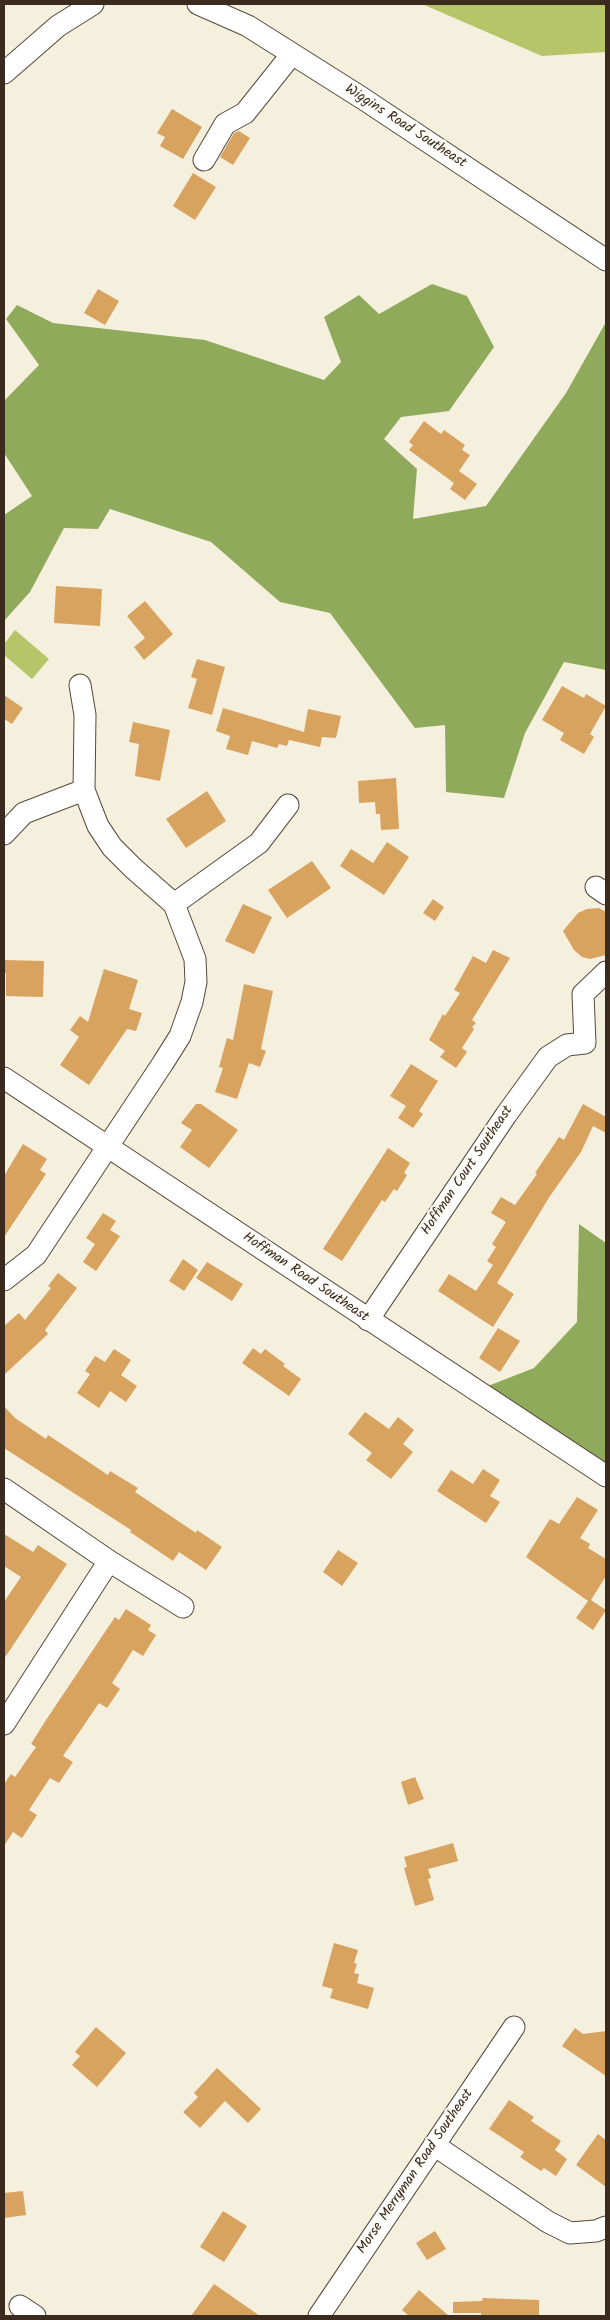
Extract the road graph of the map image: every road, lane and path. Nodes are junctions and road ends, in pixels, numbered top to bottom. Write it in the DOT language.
graph roads {
  1 [pos="93,4"];
  2 [pos="198,4"];
  3 [pos="292,54"];
  4 [pos="4,73"];
  5 [pos="204,160"];
  6 [pos="606,260"];
  7 [pos="80,685"];
  8 [pos="84,790"];
  9 [pos="288,805"];
  10 [pos="4,834"];
  11 [pos="174,904"];
  12 [pos="606,972"];
  13 [pos="4,1078"];
  14 [pos="108,1146"];
  15 [pos="4,1280"];
  16 [pos="368,1320"];
  17 [pos="606,1476"];
  18 [pos="4,1489"];
  19 [pos="109,1560"];
  20 [pos="183,1607"];
  21 [pos="4,1724"];
  22 [pos="514,2027"];
  23 [pos="434,2145"];
  24 [pos="606,2227"];
  25 [pos="319,2316"];
  1 -- 4 [label="street"];
  2 -- 3 [label="street, Wiggins Road Southeast"];
  3 -- 5 [label="street"];
  3 -- 6 [label="street, Wiggins Road Southeast"];
  7 -- 8 [label="street"];
  8 -- 10 [label="street"];
  8 -- 11 [label="street"];
  9 -- 11 [label="street"];
  11 -- 14 [label="street"];
  12 -- 16 [label="street, Hoffman Court Southeast"];
  13 -- 14 [label="street, Hoffman Road Southeast"];
  14 -- 15 [label="street"];
  14 -- 16 [label="street, Hoffman Road Southeast"];
  16 -- 17 [label="street, Hoffman Road Southeast"];
  18 -- 19 [label="street"];
  19 -- 20 [label="street"];
  19 -- 21 [label="street"];
  22 -- 23 [label="street, Morse Merryman Road Southeast"];
  23 -- 24 [label="street"];
  23 -- 25 [label="street, Morse Merryman Road Southeast"];
}
